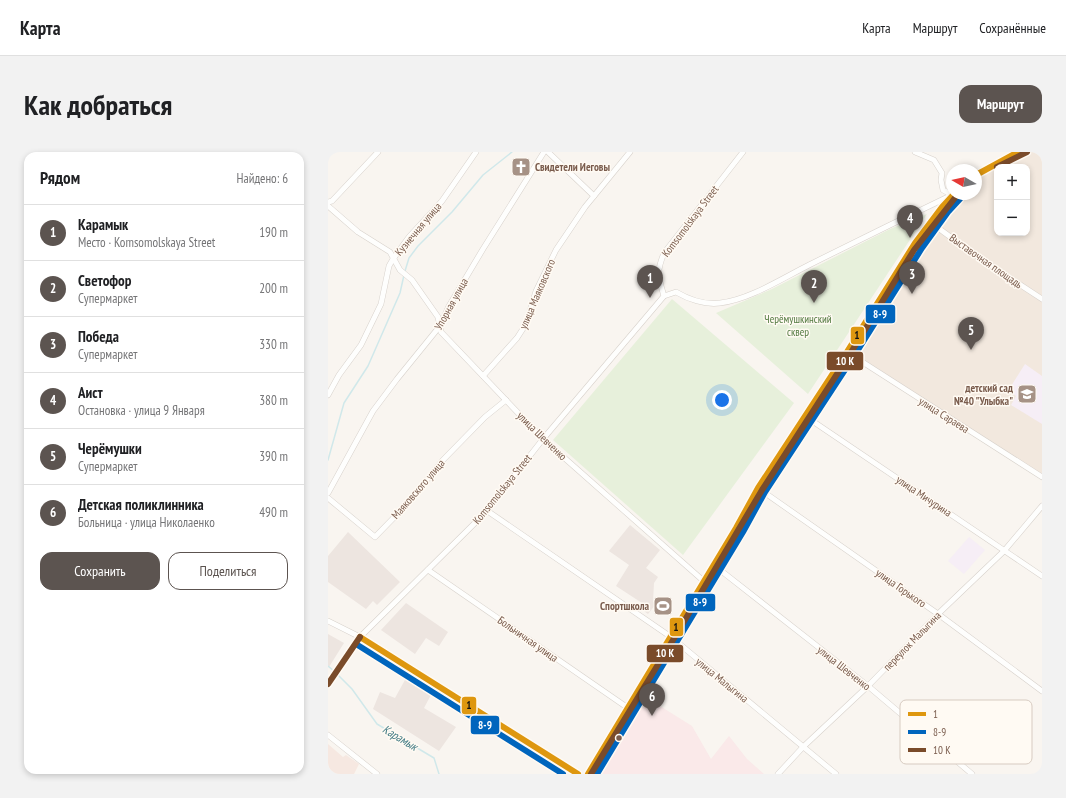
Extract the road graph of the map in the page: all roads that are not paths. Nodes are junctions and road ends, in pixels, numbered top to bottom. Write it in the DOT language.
graph roads {
  1 [pos="373,152"];
  2 [pos="378,152"];
  3 [pos="544,152"];
  4 [pos="548,152"];
  5 [pos="630,152"];
  6 [pos="743,152"];
  7 [pos="915,152"];
  8 [pos="1018,152"];
  9 [pos="1027,152"];
  10 [pos="473,153"];
  11 [pos="1003,164"];
  12 [pos="994,168"];
  13 [pos="982,173"];
  14 [pos="982,174"];
  15 [pos="946,191"];
  16 [pos="594,196"];
  17 [pos="946,199"];
  18 [pos="950,200"];
  19 [pos="328,201"];
  20 [pos="328,206"];
  21 [pos="931,223"];
  22 [pos="393,259"];
  23 [pos="664,296"];
  24 [pos="1042,299"];
  25 [pos="440,326"];
  26 [pos="848,355"];
  27 [pos="483,376"];
  28 [pos="328,395"];
  29 [pos="506,400"];
  30 [pos="807,417"];
  31 [pos="543,439"];
  32 [pos="1042,477"];
  33 [pos="760,489"];
  34 [pos="328,493"];
  35 [pos="328,498"];
  36 [pos="1042,506"];
  37 [pos="486,510"];
  38 [pos="1004,551"];
  39 [pos="716,566"];
  40 [pos="428,570"];
  41 [pos="1042,576"];
  42 [pos="705,583"];
  43 [pos="938,614"];
  44 [pos="328,621"];
  45 [pos="360,637"];
  46 [pos="672,639"];
  47 [pos="328,684"];
  48 [pos="868,686"];
  49 [pos="1042,691"];
  50 [pos="628,708"];
  51 [pos="900,713"];
  52 [pos="328,735"];
  53 [pos="803,747"];
  54 [pos="960,764"];
  55 [pos="377,774"];
  56 [pos="578,774"];
  57 [pos="590,774"];
  58 [pos="778,774"];
  59 [pos="836,774"];
  60 [pos="972,774"];
  1 -- 19 [label="street"];
  2 -- 19 [label="street"];
  3 -- 25 [label="street, Упорная улица"];
  4 -- 16 [label="street"];
  5 -- 16 [label="street, улица Маяковского"];
  6 -- 23 [label="street, Komsomolskaya Street"];
  7 -- 15 [label="street"];
  8 -- 13 [label="main road"];
  9 -- 11 [label="main road"];
  10 -- 22 [label="street, Кузнечная улица"];
  12 -- 14 [label="main road"];
  16 -- 27 [label="street, улица Маяковского"];
  17 -- 23 [label="street"];
  18 -- 21 [label="main road"];
  20 -- 22 [label="street, улица Шевченко"];
  21 -- 24 [label="street, Выставочная площадь"];
  21 -- 26 [label="main road"];
  21 -- 26 [label="main road"];
  22 -- 25 [label="street, улица Шевченко"];
  22 -- 28 [label="street, Кузнечная улица"];
  23 -- 31 [label="street, Komsomolskaya Street"];
  25 -- 27 [label="street, улица Шевченко"];
  25 -- 34 [label="street, Упорная улица"];
  26 -- 30 [label="main road"];
  26 -- 32 [label="street, улица Сараева"];
  27 -- 29 [label="street, улица Шевченко"];
  29 -- 31 [label="street, улица Шевченко"];
  29 -- 35 [label="street, Маяковского улица"];
  30 -- 33 [label="main road"];
  30 -- 38 [label="street, улица Мичурина"];
  31 -- 37 [label="street, Komsomolskaya Street"];
  31 -- 42 [label="street, улица Шевченко"];
  33 -- 39 [label="main road"];
  33 -- 43 [label="street, улица Горького"];
  36 -- 38 [label="street, переулок Малыгина"];
  37 -- 40 [label="street, Komsomolskaya Street"];
  37 -- 46 [label="street, улица Малыгина"];
  38 -- 41 [label="street, улица Мичурина"];
  38 -- 43 [label="street, переулок Малыгина"];
  39 -- 42 [label="main road"];
  39 -- 48 [label="street, улица Шевченко"];
  40 -- 45 [label="street, Komsomolskaya Street"];
  40 -- 50 [label="street, Больничная улица"];
  42 -- 46 [label="main road"];
  43 -- 48 [label="street, переулок Малыгина"];
  43 -- 49 [label="street, улица Горького"];
  44 -- 45 [label="street"];
  45 -- 47 [label="street, Komsomolskaya Street"];
  45 -- 56 [label="street"];
  46 -- 50 [label="main road"];
  46 -- 53 [label="street, улица Малыгина"];
  46 -- 57 [label="main road"];
  48 -- 51 [label="street, улица Шевченко"];
  48 -- 53 [label="street, переулок Малыгина"];
  50 -- 57 [label="main road"];
  52 -- 55 [label="street"];
  53 -- 58 [label="street, переулок Малыгина"];
  53 -- 59 [label="street, улица Малыгина"];
  54 -- 60 [label="street, улица Шевченко"];
}
